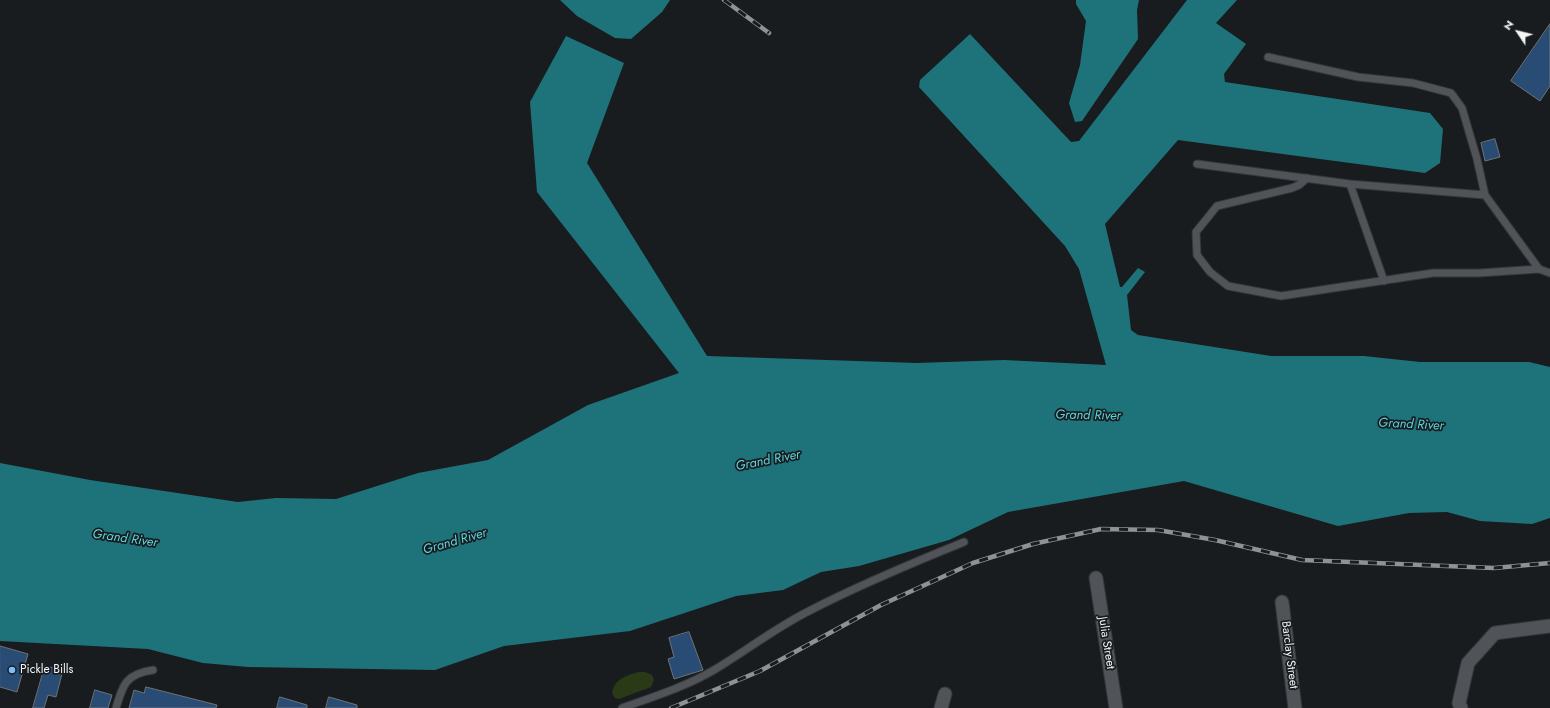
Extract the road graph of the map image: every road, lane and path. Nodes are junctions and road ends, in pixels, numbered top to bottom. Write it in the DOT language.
graph roads {
  1 [pos="1268,57"];
  2 [pos="1197,164"];
  3 [pos="1307,178"];
  4 [pos="1350,184"];
  5 [pos="1485,195"];
  6 [pos="1539,269"];
  7 [pos="1550,273"];
  8 [pos="1384,281"];
  9 [pos="964,542"];
  10 [pos="1096,578"];
  11 [pos="1282,602"];
  12 [pos="1550,626"];
  13 [pos="153,670"];
  14 [pos="945,694"];
  15 [pos="116,708"];
  16 [pos="622,708"];
  17 [pos="941,708"];
  18 [pos="1116,708"];
  19 [pos="1295,708"];
  20 [pos="1461,708"];
  1 -- 5 [label="lane"];
  2 -- 3 [label="lane"];
  3 -- 4 [label="lane"];
  3 -- 8 [label="lane"];
  4 -- 5 [label="lane"];
  4 -- 8 [label="lane"];
  5 -- 6 [label="lane"];
  6 -- 7 [label="lane"];
  6 -- 8 [label="lane"];
  9 -- 16 [label="lane"];
  10 -- 18 [label="street, Julia Street"];
  11 -- 19 [label="street, Barclay Street"];
  12 -- 20 [label="street"];
  13 -- 15 [label="lane"];
  14 -- 17 [label="street"];
}
